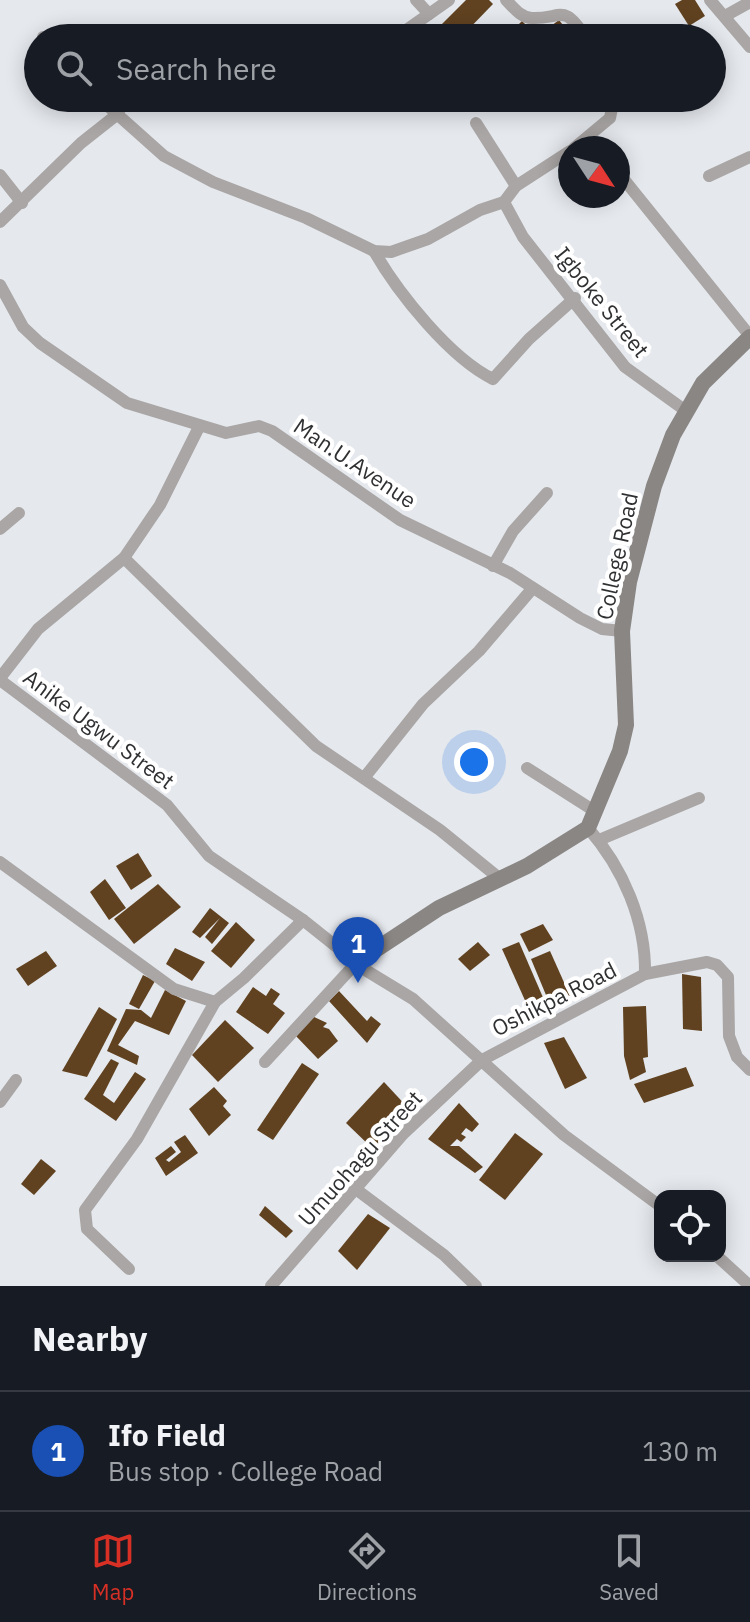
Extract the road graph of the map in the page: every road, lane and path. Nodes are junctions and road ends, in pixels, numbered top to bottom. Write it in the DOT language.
graph roads {
  1 [pos="416,0"];
  2 [pos="449,0"];
  3 [pos="506,0"];
  4 [pos="710,0"];
  5 [pos="750,2"];
  6 [pos="429,14"];
  7 [pos="725,16"];
  8 [pos="415,24"];
  9 [pos="575,24"];
  10 [pos="750,47"];
  11 [pos="611,112"];
  12 [pos="119,113"];
  13 [pos="476,123"];
  14 [pos="590,136"];
  15 [pos="750,157"];
  16 [pos="558,158"];
  17 [pos="0,175"];
  18 [pos="709,176"];
  19 [pos="516,186"];
  20 [pos="630,187"];
  21 [pos="504,202"];
  22 [pos="22,203"];
  23 [pos="0,222"];
  24 [pos="374,251"];
  25 [pos="0,285"];
  26 [pos="575,298"];
  27 [pos="750,336"];
  28 [pos="686,411"];
  29 [pos="199,427"];
  30 [pos="547,493"];
  31 [pos="19,513"];
  32 [pos="0,529"];
  33 [pos="124,558"];
  34 [pos="493,566"];
  35 [pos="532,589"];
  36 [pos="622,631"];
  37 [pos="0,679"];
  38 [pos="527,768"];
  39 [pos="364,778"];
  40 [pos="699,798"];
  41 [pos="596,812"];
  42 [pos="593,834"];
  43 [pos="0,862"];
  44 [pos="499,878"];
  45 [pos="303,920"];
  46 [pos="357,962"];
  47 [pos="645,974"];
  48 [pos="215,1002"];
  49 [pos="482,1060"];
  50 [pos="265,1062"];
  51 [pos="750,1070"];
  52 [pos="16,1080"];
  53 [pos="0,1102"];
  54 [pos="357,1190"];
  55 [pos="654,1202"];
  56 [pos="724,1262"];
  57 [pos="129,1269"];
  58 [pos="271,1286"];
  59 [pos="476,1286"];
  60 [pos="750,1286"];
  1 -- 6 [label="street"];
  2 -- 6 [label="street"];
  3 -- 9 [label="street"];
  4 -- 7 [label="street"];
  5 -- 7 [label="street"];
  6 -- 8 [label="street"];
  7 -- 10 [label="street"];
  11 -- 14 [label="street"];
  12 -- 22 [label="street"];
  12 -- 24 [label="street"];
  13 -- 19 [label="street"];
  15 -- 18 [label="street"];
  16 -- 19 [label="street"];
  17 -- 22 [label="street"];
  19 -- 21 [label="street"];
  20 -- 27 [label="street"];
  21 -- 24 [label="street"];
  21 -- 26 [label="street, Igboke Street"];
  22 -- 23 [label="street"];
  24 -- 26 [label="street"];
  25 -- 29 [label="street, Man.U.Avenue"];
  26 -- 28 [label="street, Igboke Street"];
  27 -- 28 [label="main road, College Road"];
  28 -- 36 [label="main road, College Road"];
  29 -- 33 [label="street"];
  29 -- 34 [label="street, Man.U.Avenue"];
  30 -- 34 [label="street"];
  31 -- 32 [label="street"];
  33 -- 37 [label="street"];
  33 -- 39 [label="street"];
  34 -- 35 [label="street, Man.U.Avenue"];
  35 -- 36 [label="street, Man.U.Avenue"];
  35 -- 39 [label="street"];
  36 -- 41 [label="main road, College Road"];
  37 -- 45 [label="street, Anike Ugwu Street"];
  38 -- 41 [label="street"];
  39 -- 44 [label="street"];
  40 -- 42 [label="street"];
  41 -- 42 [label="main road, College Road"];
  42 -- 44 [label="main road"];
  42 -- 47 [label="street"];
  43 -- 48 [label="street"];
  44 -- 46 [label="main road"];
  45 -- 46 [label="street, Anike Ugwu Street"];
  45 -- 48 [label="street"];
  46 -- 49 [label="street, Anike Ugwu Street"];
  46 -- 50 [label="street"];
  47 -- 49 [label="street, Oshikpa Road"];
  47 -- 51 [label="street, Oshikpa Road"];
  48 -- 57 [label="street"];
  49 -- 54 [label="street, Umuohagu Street"];
  49 -- 55 [label="street, Anike Ugwu Street"];
  52 -- 53 [label="street"];
  54 -- 58 [label="street, Umuohagu Street"];
  54 -- 59 [label="street"];
  56 -- 60 [label="street"];
}
